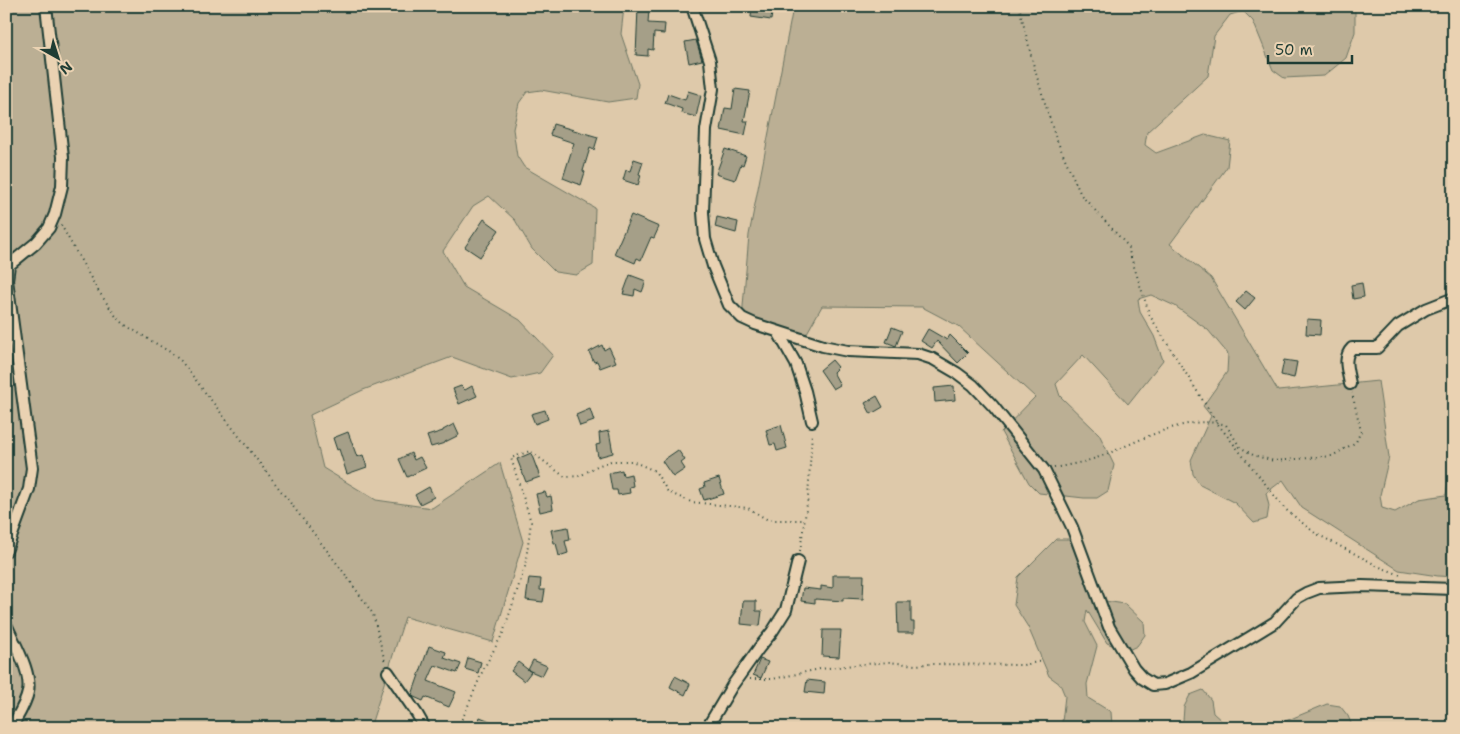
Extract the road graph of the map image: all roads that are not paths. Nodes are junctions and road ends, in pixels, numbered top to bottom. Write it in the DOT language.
graph roads {
  1 [pos="46,6"];
  2 [pos="692,6"];
  3 [pos="701,6"];
  4 [pos="696,17"];
  5 [pos="1454,298"];
  6 [pos="778,332"];
  7 [pos="1350,384"];
  8 [pos="812,421"];
  9 [pos="6,551"];
  10 [pos="798,561"];
  11 [pos="1454,589"];
  12 [pos="6,624"];
  13 [pos="388,672"];
  14 [pos="11,728"];
  15 [pos="425,728"];
  16 [pos="707,728"];
  1 -- 9 [label="street"];
  2 -- 4 [label="street"];
  3 -- 4 [label="street"];
  4 -- 6 [label="street"];
  5 -- 7 [label="street"];
  6 -- 8 [label="street"];
  6 -- 11 [label="street"];
  10 -- 16 [label="street"];
  12 -- 14 [label="street"];
  13 -- 15 [label="street"];
}
